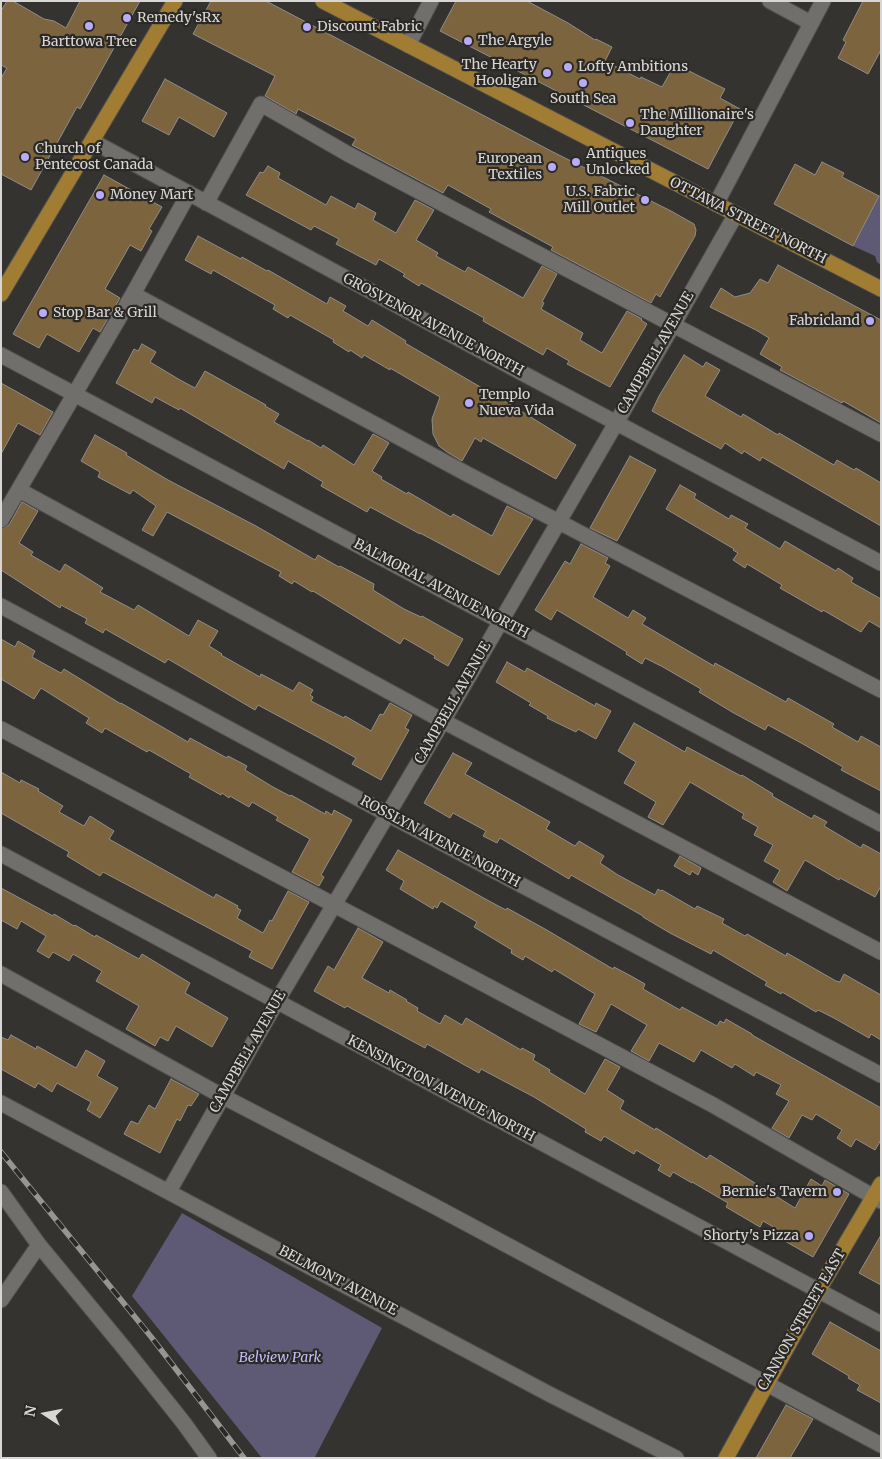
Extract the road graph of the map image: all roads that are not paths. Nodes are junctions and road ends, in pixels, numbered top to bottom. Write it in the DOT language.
graph roads {
  1 [pos="175,1"];
  2 [pos="323,1"];
  3 [pos="431,1"];
  4 [pos="770,1"];
  5 [pos="823,1"];
  6 [pos="811,23"];
  7 [pos="408,45"];
  8 [pos="92,141"];
  9 [pos="189,194"];
  10 [pos="206,203"];
  11 [pos="716,204"];
  12 [pos="736,214"];
  13 [pos="3,289"];
  14 [pos="881,289"];
  15 [pos="133,294"];
  16 [pos="674,325"];
  17 [pos="1,355"];
  18 [pos="74,393"];
  19 [pos="616,422"];
  20 [pos="881,434"];
  21 [pos="19,490"];
  22 [pos="1,520"];
  23 [pos="558,522"];
  24 [pos="881,562"];
  25 [pos="1,606"];
  26 [pos="501,620"];
  27 [pos="881,690"];
  28 [pos="443,721"];
  29 [pos="1,728"];
  30 [pos="387,814"];
  31 [pos="881,824"];
  32 [pos="1,854"];
  33 [pos="333,904"];
  34 [pos="881,952"];
  35 [pos="1,974"];
  36 [pos="277,1001"];
  37 [pos="881,1075"];
  38 [pos="222,1096"];
  39 [pos="1,1103"];
  40 [pos="169,1191"];
  41 [pos="1,1192"];
  42 [pos="878,1194"];
  43 [pos="39,1245"];
  44 [pos="818,1291"];
  45 [pos="1,1300"];
  46 [pos="881,1324"];
  47 [pos="766,1384"];
  48 [pos="881,1445"];
  49 [pos="209,1458"];
  50 [pos="676,1458"];
  51 [pos="726,1458"];
  1 -- 8 [label="main road"];
  2 -- 7 [label="main road, OTTAWA STREET NORTH"];
  3 -- 7 [label="street"];
  4 -- 6 [label="street"];
  5 -- 6 [label="street"];
  6 -- 11 [label="street"];
  7 -- 11 [label="main road, OTTAWA STREET NORTH"];
  8 -- 9 [label="street, GROSVENOR AVENUE NORTH"];
  8 -- 13 [label="main road"];
  9 -- 10 [label="street, GROSVENOR AVENUE NORTH"];
  9 -- 15 [label="street"];
  10 -- 16 [label="street"];
  10 -- 19 [label="street, GROSVENOR AVENUE NORTH"];
  11 -- 12 [label="main road, OTTAWA STREET NORTH"];
  12 -- 14 [label="main road, OTTAWA STREET NORTH"];
  12 -- 16 [label="street, CAMPBELL AVENUE"];
  15 -- 18 [label="street"];
  15 -- 23 [label="street"];
  16 -- 19 [label="street, CAMPBELL AVENUE"];
  16 -- 20 [label="street"];
  17 -- 18 [label="street, BALMORAL AVENUE NORTH"];
  18 -- 21 [label="street"];
  18 -- 26 [label="street, BALMORAL AVENUE NORTH"];
  19 -- 23 [label="street, CAMPBELL AVENUE"];
  19 -- 24 [label="street, GROSVENOR AVENUE NORTH"];
  21 -- 22 [label="street"];
  21 -- 28 [label="street"];
  23 -- 26 [label="street, CAMPBELL AVENUE"];
  23 -- 27 [label="street"];
  25 -- 30 [label="street, ROSSLYN AVENUE NORTH"];
  26 -- 28 [label="street, CAMPBELL AVENUE"];
  26 -- 31 [label="street, BALMORAL AVENUE NORTH"];
  28 -- 30 [label="street, CAMPBELL AVENUE"];
  28 -- 34 [label="street"];
  29 -- 33 [label="street"];
  30 -- 33 [label="street, CAMPBELL AVENUE"];
  30 -- 37 [label="street, ROSSLYN AVENUE NORTH"];
  32 -- 36 [label="street, KENSINGTON AVENUE NORTH"];
  33 -- 36 [label="street, CAMPBELL AVENUE"];
  33 -- 42 [label="street"];
  35 -- 38 [label="street"];
  36 -- 38 [label="street, CAMPBELL AVENUE"];
  36 -- 44 [label="street, KENSINGTON AVENUE NORTH"];
  38 -- 40 [label="street, CAMPBELL AVENUE"];
  38 -- 47 [label="street"];
  39 -- 40 [label="street, BELMONT AVENUE"];
  40 -- 50 [label="street, BELMONT AVENUE"];
  41 -- 43 [label="street"];
  42 -- 44 [label="main road, CANNON STREET EAST"];
  43 -- 45 [label="street"];
  43 -- 49 [label="street"];
  44 -- 46 [label="street, KENSINGTON AVENUE NORTH"];
  44 -- 47 [label="main road, CANNON STREET EAST"];
  47 -- 48 [label="street"];
  47 -- 51 [label="main road, CANNON STREET EAST"];
}
